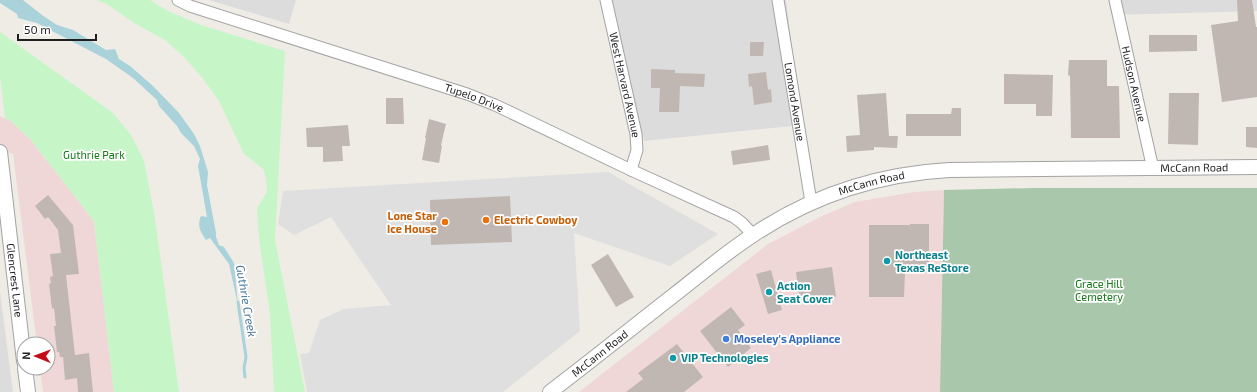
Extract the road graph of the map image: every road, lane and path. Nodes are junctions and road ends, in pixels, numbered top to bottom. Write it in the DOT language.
graph roads {
  1 [pos="178,0"];
  2 [pos="606,0"];
  3 [pos="778,0"];
  4 [pos="1115,0"];
  5 [pos="191,3"];
  6 [pos="0,158"];
  7 [pos="1257,167"];
  8 [pos="1153,169"];
  9 [pos="631,170"];
  10 [pos="811,202"];
  11 [pos="753,235"];
  12 [pos="21,336"];
  13 [pos="26,376"];
  14 [pos="28,392"];
  15 [pos="550,392"];
  1 -- 5 [label="street, Tupelo Drive"];
  2 -- 9 [label="street, West Harvard Avenue"];
  3 -- 10 [label="street, Lomond Avenue"];
  4 -- 8 [label="street, Hudson Avenue"];
  5 -- 9 [label="street, Tupelo Drive"];
  6 -- 12 [label="street, Glencrest Lane"];
  7 -- 8 [label="street, McCann Road"];
  8 -- 10 [label="street, McCann Road"];
  9 -- 11 [label="street, Tupelo Drive"];
  10 -- 11 [label="street, McCann Road"];
  11 -- 15 [label="street, McCann Road"];
  13 -- 14 [label="street"];
}
